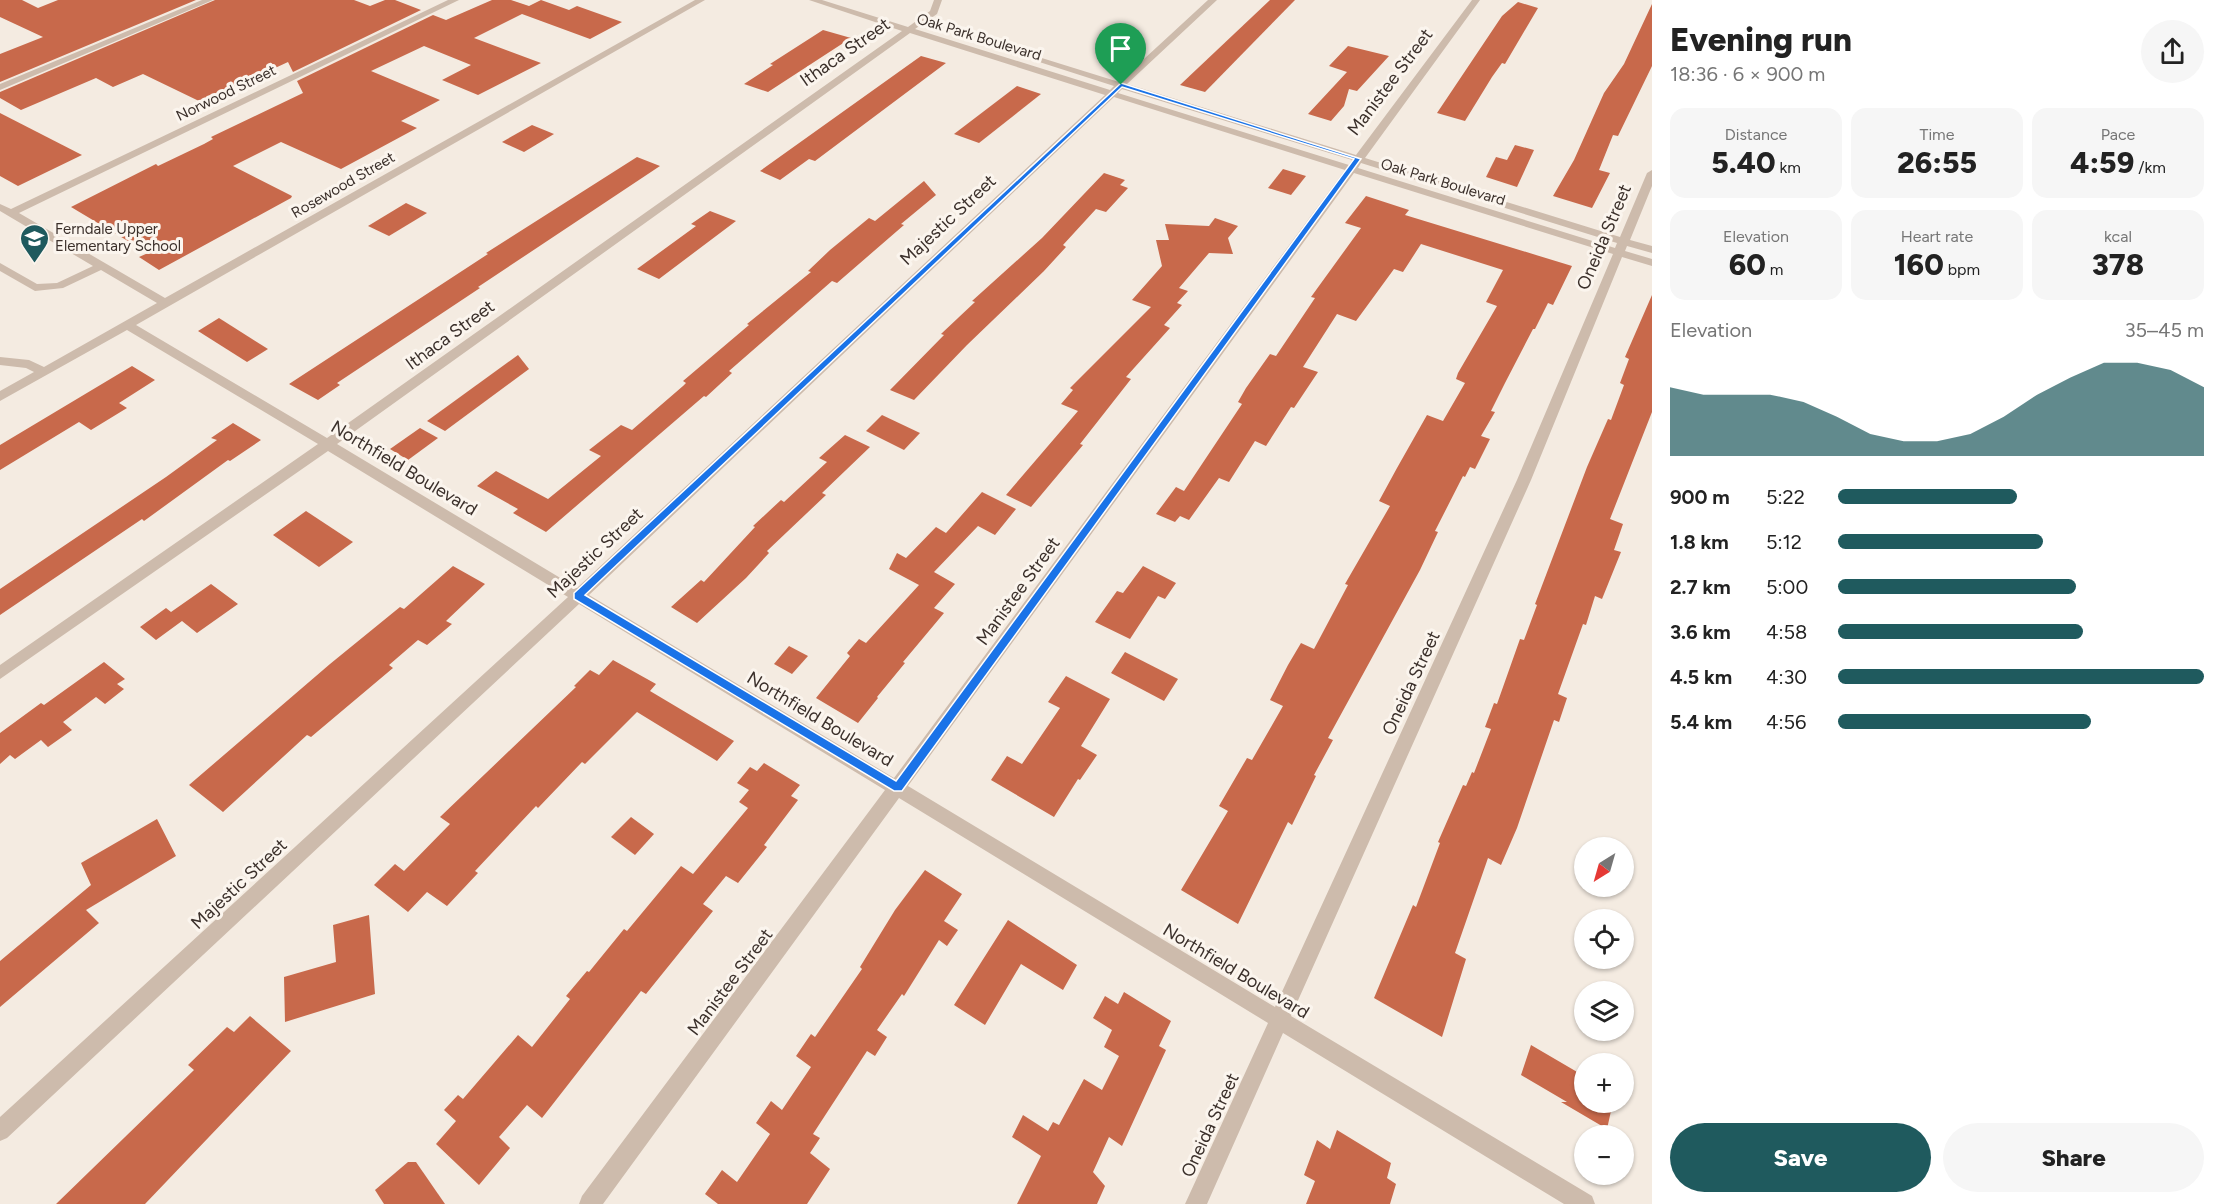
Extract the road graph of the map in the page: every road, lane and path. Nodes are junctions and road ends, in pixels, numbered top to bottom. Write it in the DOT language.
graph roads {
  1 [pos="209,0"];
  2 [pos="455,0"];
  3 [pos="701,0"];
  4 [pos="813,0"];
  5 [pos="846,0"];
  6 [pos="938,0"];
  7 [pos="1214,0"];
  8 [pos="1476,0"];
  9 [pos="913,26"];
  10 [pos="0,87"];
  11 [pos="1116,89"];
  12 [pos="1354,164"];
  13 [pos="1652,173"];
  14 [pos="0,207"];
  15 [pos="11,213"];
  16 [pos="1621,247"];
  17 [pos="1652,250"];
  18 [pos="1652,263"];
  19 [pos="0,266"];
  20 [pos="101,266"];
  21 [pos="165,303"];
  22 [pos="127,325"];
  23 [pos="0,361"];
  24 [pos="44,372"];
  25 [pos="0,397"];
  26 [pos="327,444"];
  27 [pos="578,596"];
  28 [pos="0,673"];
  29 [pos="898,788"];
  30 [pos="1278,1020"];
  31 [pos="0,1131"];
  32 [pos="590,1204"];
  33 [pos="1196,1204"];
  34 [pos="1584,1204"];
  1 -- 10 [label="street"];
  2 -- 15 [label="street, Norwood Street"];
  3 -- 21 [label="street, Rosewood Street"];
  4 -- 9 [label="street, Oak Park Boulevard"];
  5 -- 9 [label="street, Oak Park Boulevard"];
  6 -- 9 [label="street, Ithaca Street"];
  7 -- 11 [label="street, Majestic Street"];
  8 -- 12 [label="street, Manistee Street"];
  9 -- 11 [label="street, Oak Park Boulevard"];
  9 -- 26 [label="street, Ithaca Street"];
  11 -- 12 [label="street, Oak Park Boulevard"];
  11 -- 27 [label="street, Majestic Street"];
  12 -- 16 [label="street, Oak Park Boulevard"];
  12 -- 29 [label="street, Manistee Street"];
  13 -- 16 [label="street, Oneida Street"];
  14 -- 15 [label="street"];
  15 -- 20 [label="street"];
  16 -- 17 [label="street, Oak Park Boulevard"];
  16 -- 18 [label="street, Oak Park Boulevard"];
  16 -- 30 [label="street, Oneida Street"];
  19 -- 20 [label="street"];
  20 -- 21 [label="street"];
  21 -- 22 [label="street, Rosewood Street"];
  22 -- 24 [label="street, Rosewood Street"];
  22 -- 26 [label="street, Northfield Boulevard"];
  23 -- 24 [label="street"];
  24 -- 25 [label="street, Rosewood Street"];
  26 -- 27 [label="street, Northfield Boulevard"];
  26 -- 28 [label="street, Ithaca Street"];
  27 -- 29 [label="street, Northfield Boulevard"];
  27 -- 31 [label="street, Majestic Street"];
  29 -- 30 [label="street, Northfield Boulevard"];
  29 -- 32 [label="street, Manistee Street"];
  30 -- 33 [label="street, Oneida Street"];
  30 -- 34 [label="street, Northfield Boulevard"];
}
